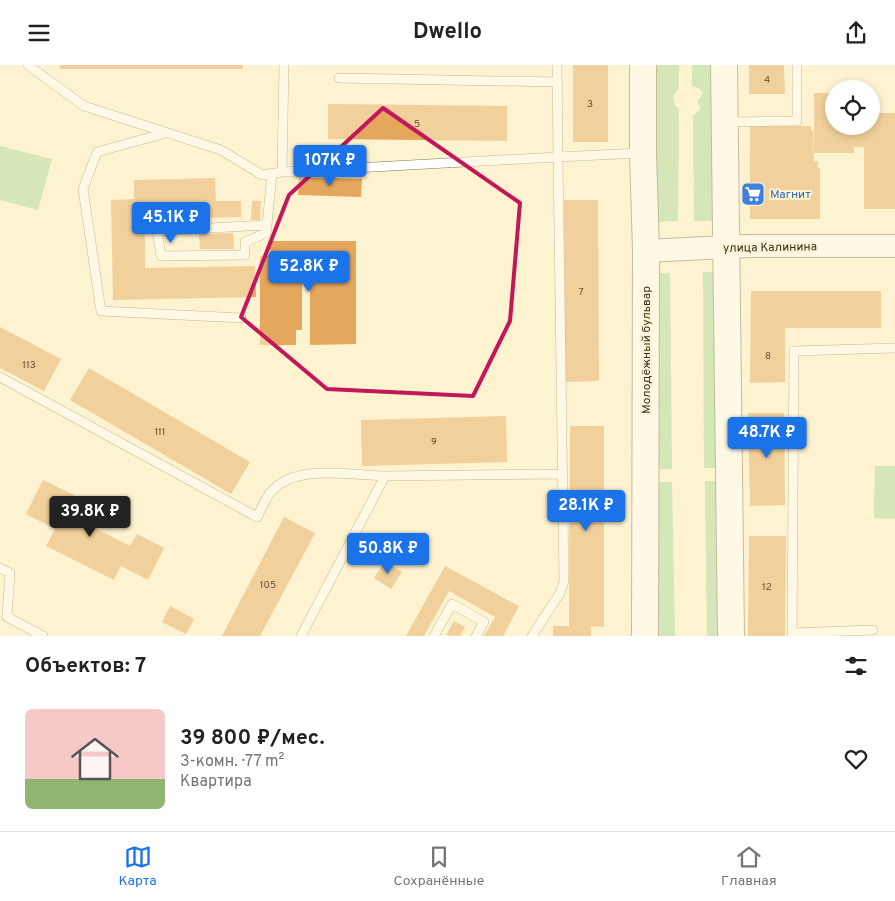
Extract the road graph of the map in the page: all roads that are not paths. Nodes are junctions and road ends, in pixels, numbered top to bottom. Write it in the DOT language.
graph roads {
  1 [pos="28,65"];
  2 [pos="284,65"];
  3 [pos="557,65"];
  4 [pos="643,65"];
  5 [pos="724,65"];
  6 [pos="797,65"];
  7 [pos="339,78"];
  8 [pos="557,82"];
  9 [pos="725,123"];
  10 [pos="166,133"];
  11 [pos="643,153"];
  12 [pos="558,157"];
  13 [pos="282,172"];
  14 [pos="272,173"];
  15 [pos="267,225"];
  16 [pos="895,246"];
  17 [pos="726,247"];
  18 [pos="646,251"];
  19 [pos="241,318"];
  20 [pos="895,348"];
  21 [pos="0,377"];
  22 [pos="563,474"];
  23 [pos="385,476"];
  24 [pos="0,567"];
  25 [pos="873,629"];
  26 [pos="792,635"];
  27 [pos="43,636"];
  28 [pos="301,636"];
  29 [pos="434,636"];
  30 [pos="476,636"];
  31 [pos="532,636"];
  32 [pos="645,636"];
  33 [pos="731,636"];
  1 -- 10 [label="lane"];
  2 -- 13 [label="lane"];
  3 -- 8 [label="lane"];
  4 -- 11 [label="main road, Молодёжный бульвар"];
  5 -- 9 [label="main road"];
  6 -- 9 [label="lane"];
  7 -- 8 [label="lane"];
  8 -- 12 [label="lane"];
  9 -- 17 [label="main road"];
  10 -- 14 [label="lane"];
  10 -- 19 [label="lane"];
  11 -- 12 [label="lane"];
  11 -- 18 [label="main road, Молодёжный бульвар"];
  12 -- 13 [label="lane"];
  12 -- 22 [label="lane"];
  13 -- 14 [label="lane"];
  14 -- 15 [label="lane"];
  15 -- 15 [label="lane"];
  16 -- 17 [label="street, улица Калинина"];
  17 -- 18 [label="street, улица Калинина"];
  17 -- 33 [label="main road"];
  18 -- 32 [label="main road, Молодёжный бульвар"];
  20 -- 26 [label="lane"];
  21 -- 23 [label="lane"];
  22 -- 23 [label="lane"];
  22 -- 31 [label="lane"];
  23 -- 28 [label="lane"];
  24 -- 27 [label="lane"];
  25 -- 26 [label="lane"];
  29 -- 30 [label="lane"];
}
